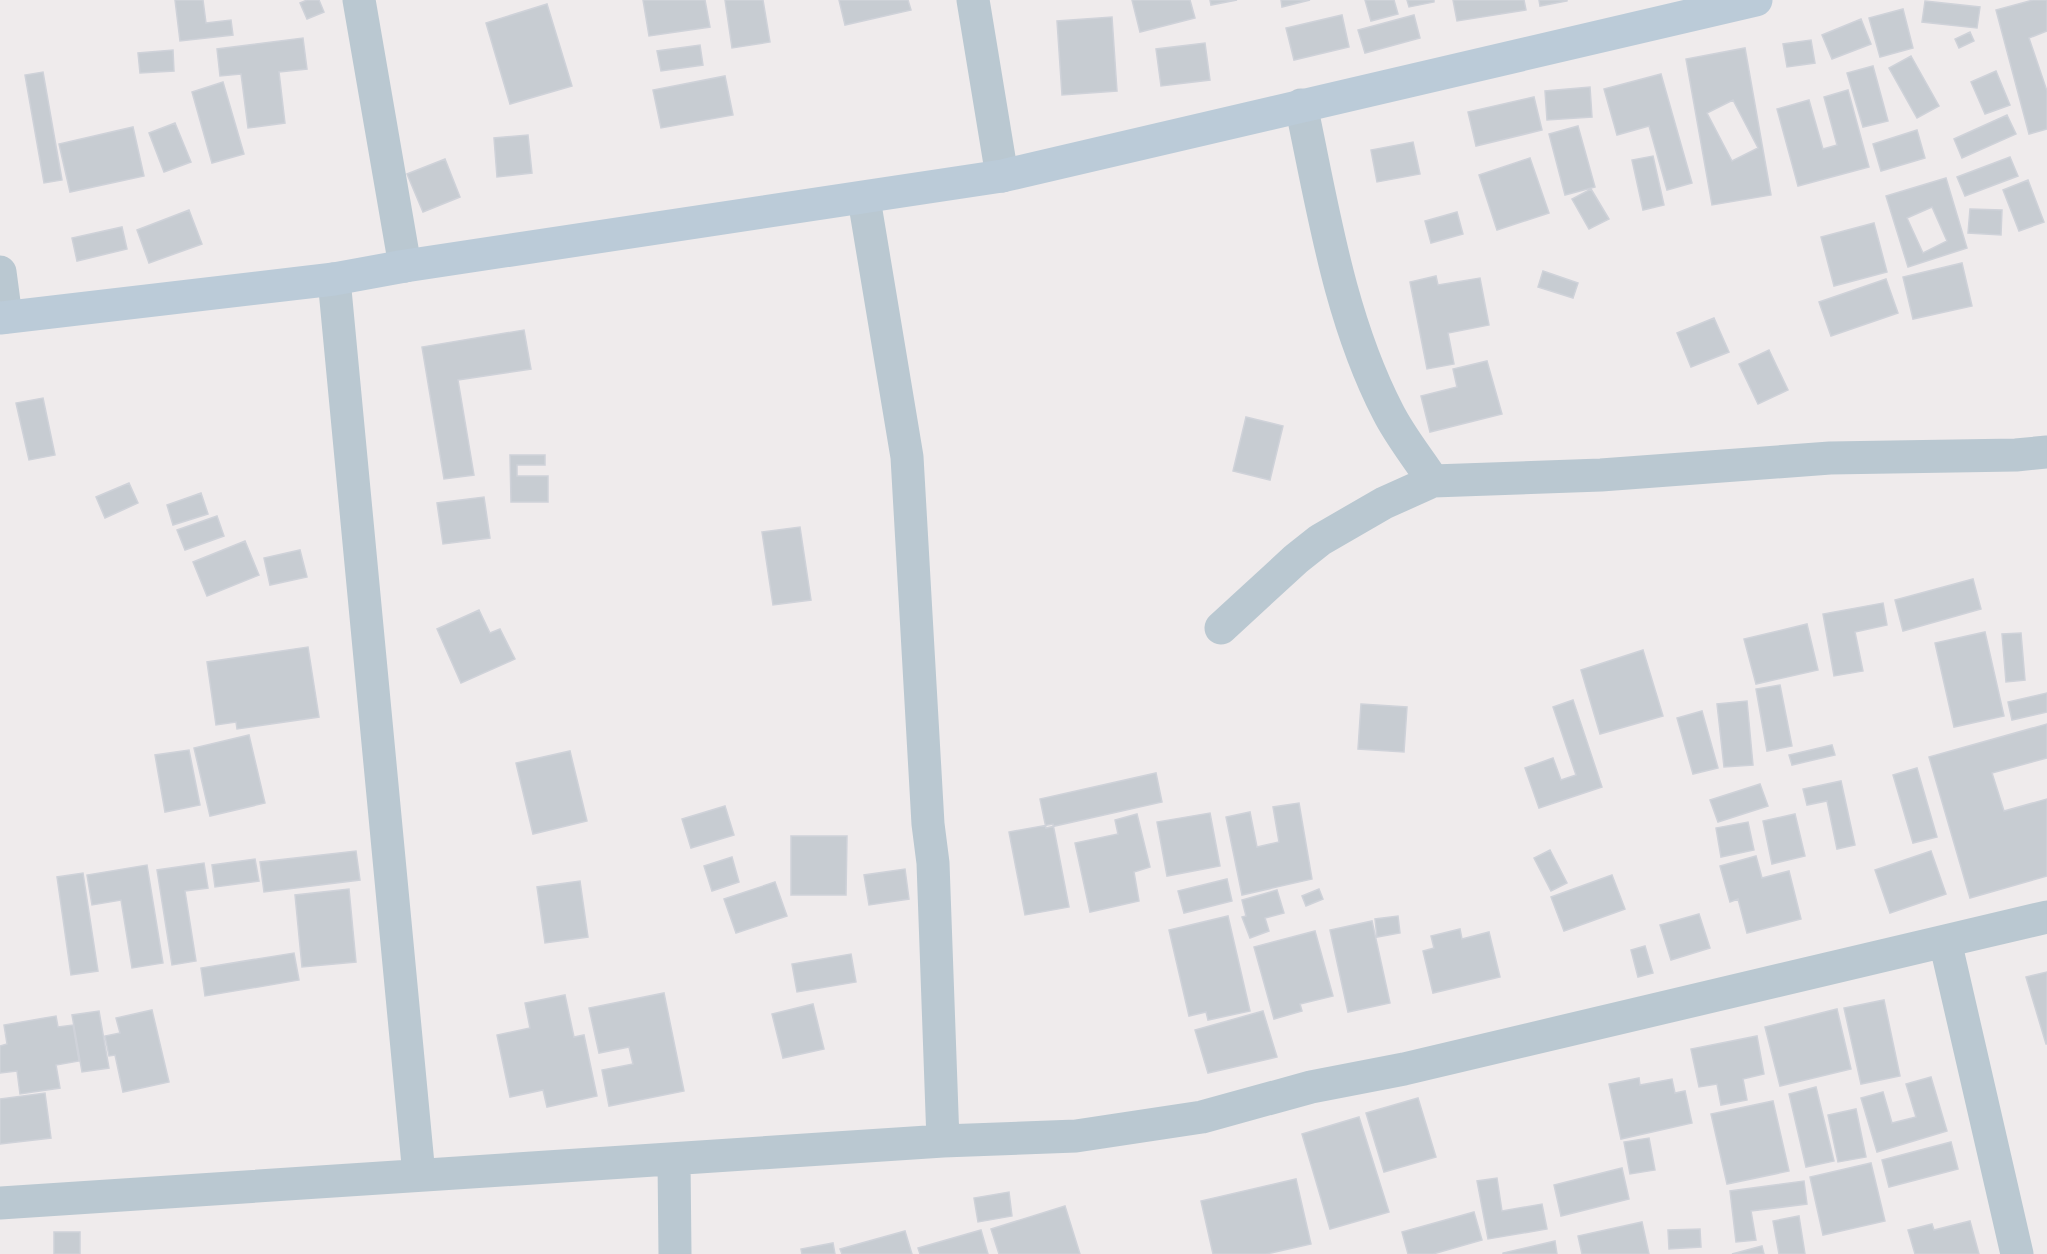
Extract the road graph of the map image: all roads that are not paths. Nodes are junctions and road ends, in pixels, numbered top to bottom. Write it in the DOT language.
graph roads {
  1 [pos="359,0"];
  2 [pos="973,0"];
  3 [pos="1756,0"];
  4 [pos="1301,105"];
  5 [pos="1002,176"];
  6 [pos="864,199"];
  7 [pos="405,266"];
  8 [pos="0,272"];
  9 [pos="334,279"];
  10 [pos="3,317"];
  11 [pos="2047,452"];
  12 [pos="1433,481"];
  13 [pos="1221,628"];
  14 [pos="2047,917"];
  15 [pos="1945,941"];
  16 [pos="943,1141"];
  17 [pos="674,1160"];
  18 [pos="419,1175"];
  19 [pos="0,1203"];
  20 [pos="675,1254"];
  21 [pos="2017,1254"];
  1 -- 7 [label="street"];
  2 -- 5 [label="street"];
  3 -- 4 [label="street"];
  4 -- 5 [label="street"];
  4 -- 12 [label="street"];
  5 -- 6 [label="street"];
  6 -- 7 [label="street"];
  6 -- 16 [label="street"];
  7 -- 9 [label="street"];
  8 -- 10 [label="street"];
  9 -- 10 [label="street"];
  9 -- 18 [label="street"];
  11 -- 12 [label="street"];
  12 -- 13 [label="street"];
  14 -- 15 [label="street"];
  15 -- 16 [label="street"];
  15 -- 21 [label="street"];
  16 -- 17 [label="street"];
  17 -- 18 [label="street"];
  17 -- 20 [label="street"];
  18 -- 19 [label="street"];
}
